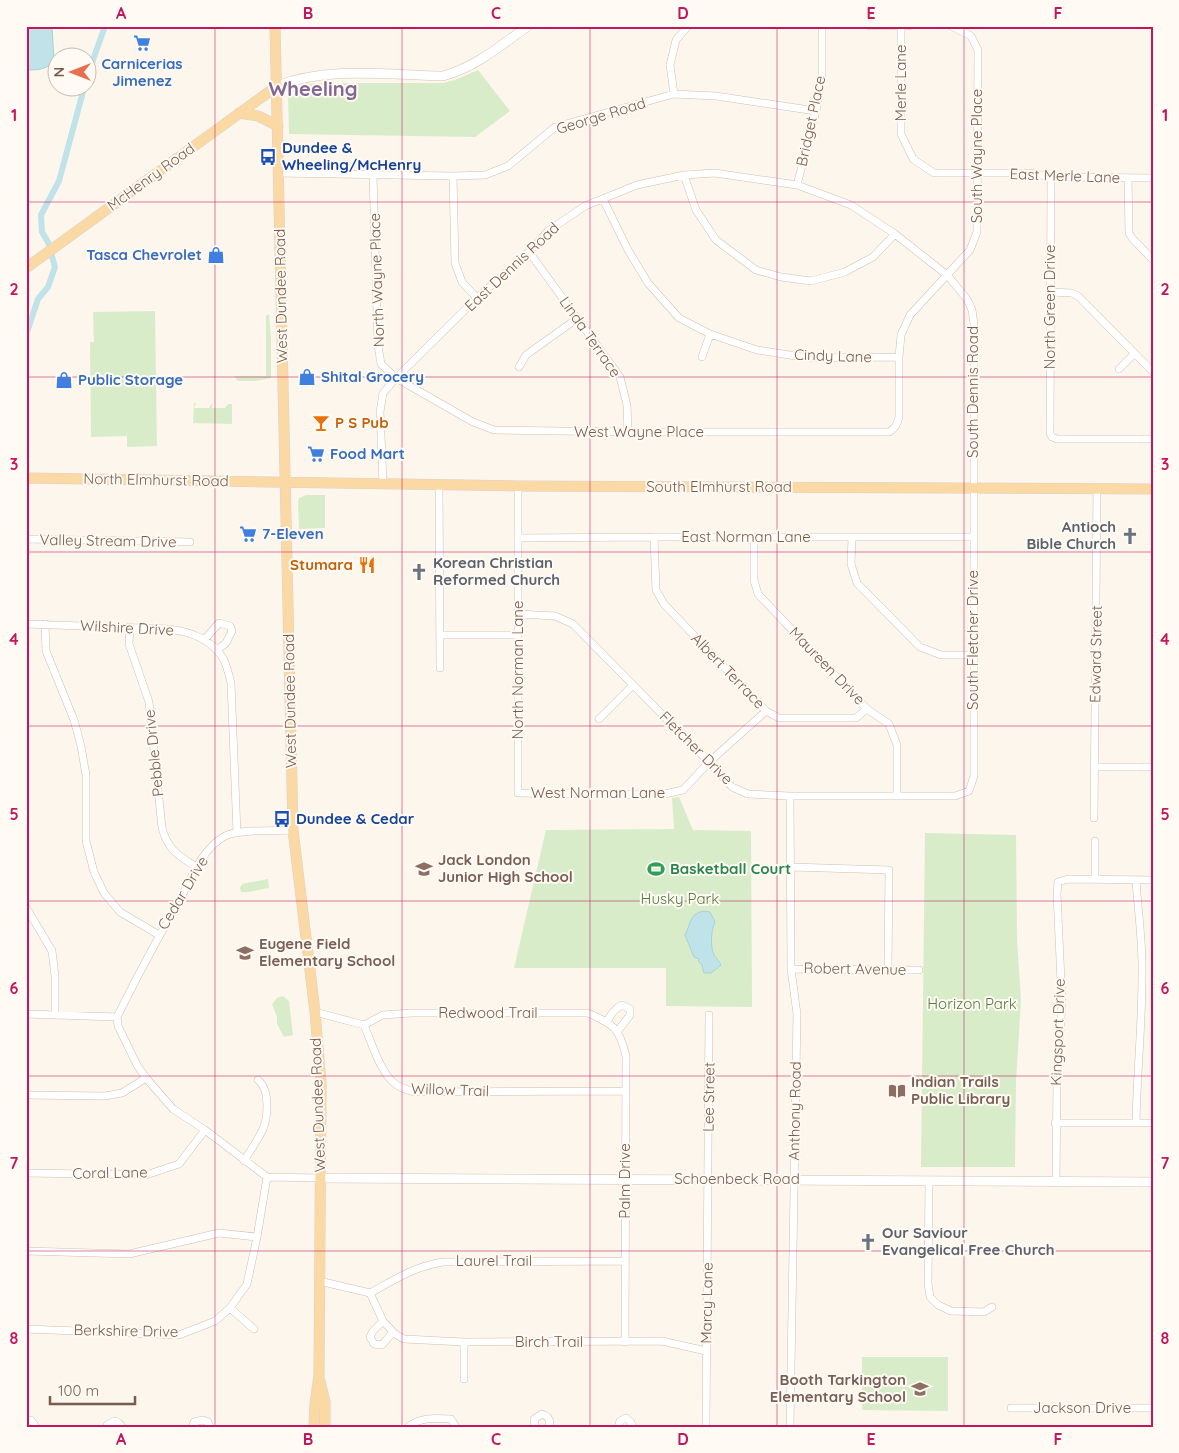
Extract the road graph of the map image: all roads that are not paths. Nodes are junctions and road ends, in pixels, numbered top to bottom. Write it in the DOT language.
graph roads {
  1 [pos="275,26"];
  2 [pos="528,26"];
  3 [pos="688,26"];
  4 [pos="822,26"];
  5 [pos="870,26"];
  6 [pos="900,26"];
  7 [pos="909,26"];
  8 [pos="951,26"];
  9 [pos="277,86"];
  10 [pos="674,94"];
  11 [pos="816,111"];
  12 [pos="239,113"];
  13 [pos="278,126"];
  14 [pos="278,173"];
  15 [pos="977,173"];
  16 [pos="373,175"];
  17 [pos="684,175"];
  18 [pos="453,176"];
  19 [pos="1051,177"];
  20 [pos="1128,178"];
  21 [pos="1153,178"];
  22 [pos="797,185"];
  23 [pos="603,199"];
  24 [pos="895,234"];
  25 [pos="529,252"];
  26 [pos="1153,260"];
  27 [pos="26,268"];
  28 [pos="947,275"];
  29 [pos="1050,292"];
  30 [pos="477,298"];
  31 [pos="578,318"];
  32 [pos="710,334"];
  33 [pos="1134,354"];
  34 [pos="702,357"];
  35 [pos="900,357"];
  36 [pos="518,368"];
  37 [pos="1119,369"];
  38 [pos="1153,372"];
  39 [pos="396,378"];
  40 [pos="894,430"];
  41 [pos="628,432"];
  42 [pos="1153,439"];
  43 [pos="26,478"];
  44 [pos="285,482"];
  45 [pos="383,484"];
  46 [pos="439,485"];
  47 [pos="518,486"];
  48 [pos="973,488"];
  49 [pos="1097,489"];
  50 [pos="1153,489"];
  51 [pos="654,537"];
  52 [pos="974,537"];
  53 [pos="518,538"];
  54 [pos="754,538"];
  55 [pos="852,538"];
  56 [pos="26,539"];
  57 [pos="190,542"];
  58 [pos="518,614"];
  59 [pos="26,624"];
  60 [pos="45,624"];
  61 [pos="130,627"];
  62 [pos="440,635"];
  63 [pos="518,635"];
  64 [pos="204,640"];
  65 [pos="216,650"];
  66 [pos="973,655"];
  67 [pos="440,668"];
  68 [pos="633,685"];
  69 [pos="868,709"];
  70 [pos="766,711"];
  71 [pos="599,719"];
  72 [pos="710,762"];
  73 [pos="1094,767"];
  74 [pos="1153,767"];
  75 [pos="969,791"];
  76 [pos="518,793"];
  77 [pos="897,795"];
  78 [pos="790,796"];
  79 [pos="1094,818"];
  80 [pos="293,830"];
  81 [pos="237,832"];
  82 [pos="1095,841"];
  83 [pos="196,867"];
  84 [pos="791,867"];
  85 [pos="1095,880"];
  86 [pos="1136,880"];
  87 [pos="1153,880"];
  88 [pos="26,907"];
  89 [pos="158,935"];
  90 [pos="791,969"];
  91 [pos="888,970"];
  92 [pos="919,970"];
  93 [pos="315,1012"];
  94 [pos="26,1014"];
  95 [pos="55,1015"];
  96 [pos="710,1015"];
  97 [pos="117,1017"];
  98 [pos="609,1023"];
  99 [pos="364,1025"];
  100 [pos="617,1032"];
  101 [pos="146,1078"];
  102 [pos="258,1080"];
  103 [pos="626,1091"];
  104 [pos="26,1095"];
  105 [pos="1136,1122"];
  106 [pos="1056,1123"];
  107 [pos="1153,1123"];
  108 [pos="205,1130"];
  109 [pos="244,1160"];
  110 [pos="26,1173"];
  111 [pos="267,1177"];
  112 [pos="320,1178"];
  113 [pos="625,1178"];
  114 [pos="708,1179"];
  115 [pos="794,1179"];
  116 [pos="929,1182"];
  117 [pos="1056,1182"];
  118 [pos="1153,1182"];
  119 [pos="257,1237"];
  120 [pos="26,1251"];
  121 [pos="625,1261"];
  122 [pos="319,1282"];
  123 [pos="370,1294"];
  124 [pos="992,1307"];
  125 [pos="230,1308"];
  126 [pos="383,1322"];
  127 [pos="26,1329"];
  128 [pos="254,1329"];
  129 [pos="394,1332"];
  130 [pos="464,1342"];
  131 [pos="624,1342"];
  132 [pos="706,1352"];
  133 [pos="319,1375"];
  134 [pos="464,1379"];
  135 [pos="1011,1408"];
  136 [pos="1153,1408"];
  137 [pos="26,1421"];
  138 [pos="36,1427"];
  139 [pos="107,1427"];
  140 [pos="122,1427"];
  141 [pos="192,1427"];
  142 [pos="210,1427"];
  143 [pos="314,1427"];
  144 [pos="325,1427"];
  145 [pos="408,1427"];
  146 [pos="456,1427"];
  147 [pos="535,1427"];
  148 [pos="549,1427"];
  149 [pos="618,1427"];
  150 [pos="632,1427"];
  151 [pos="706,1427"];
  152 [pos="790,1427"];
  1 -- 9 [label="main road, West Dundee Road"];
  2 -- 9 [label="main road"];
  3 -- 10 [label="street"];
  4 -- 11 [label="street, Bridget Place"];
  5 -- 6 [label="street"];
  6 -- 7 [label="street"];
  6 -- 15 [label="street, Merle Lane"];
  8 -- 15 [label="street, South Wayne Place"];
  9 -- 12 [label="main road, McHenry Road"];
  9 -- 13 [label="main road, West Dundee Road"];
  10 -- 11 [label="street, George Road"];
  10 -- 18 [label="street, George Road"];
  11 -- 22 [label="street, Bridget Place"];
  12 -- 13 [label="main road"];
  12 -- 27 [label="main road, McHenry Road"];
  13 -- 14 [label="main road, West Dundee Road"];
  14 -- 16 [label="street, George Road"];
  14 -- 44 [label="main road, West Dundee Road"];
  15 -- 19 [label="street, East Merle Lane"];
  15 -- 28 [label="street, South Wayne Place"];
  16 -- 18 [label="street, George Road"];
  16 -- 39 [label="street, North Wayne Place"];
  17 -- 22 [label="street, East Dennis Road"];
  17 -- 23 [label="street, East Dennis Road"];
  17 -- 24 [label="street"];
  18 -- 30 [label="street"];
  19 -- 20 [label="street, East Merle Lane"];
  19 -- 29 [label="street, North Green Drive"];
  20 -- 21 [label="street, East Merle Lane"];
  20 -- 26 [label="street"];
  22 -- 24 [label="street, East Dennis Road"];
  23 -- 25 [label="street, East Dennis Road"];
  23 -- 32 [label="street, Cindy Lane"];
  24 -- 28 [label="street, East Dennis Road"];
  25 -- 30 [label="street, East Dennis Road"];
  25 -- 31 [label="street, Linda Terrace"];
  28 -- 35 [label="street, South Wayne Place"];
  28 -- 48 [label="street, South Dennis Road"];
  29 -- 33 [label="street"];
  29 -- 42 [label="street, North Green Drive"];
  30 -- 39 [label="street, East Dennis Road"];
  31 -- 36 [label="street"];
  31 -- 41 [label="street, Linda Terrace"];
  32 -- 34 [label="street"];
  32 -- 35 [label="street, Cindy Lane"];
  33 -- 37 [label="street"];
  33 -- 38 [label="street"];
  35 -- 40 [label="street, South Wayne Place"];
  39 -- 41 [label="street, West Wayne Place"];
  39 -- 45 [label="street, East Dennis Road"];
  40 -- 41 [label="street, West Wayne Place"];
  43 -- 44 [label="main road, North Elmhurst Road"];
  44 -- 45 [label="main road, South Elmhurst Road"];
  44 -- 80 [label="main road, West Dundee Road"];
  45 -- 46 [label="main road, South Elmhurst Road"];
  46 -- 47 [label="main road, South Elmhurst Road"];
  46 -- 62 [label="street"];
  47 -- 48 [label="main road, South Elmhurst Road"];
  47 -- 53 [label="street, North Norman Lane"];
  48 -- 49 [label="main road, South Elmhurst Road"];
  48 -- 52 [label="street, South Fletcher Drive"];
  49 -- 50 [label="main road, South Elmhurst Road"];
  49 -- 73 [label="street, Edward Street"];
  51 -- 53 [label="street, East Norman Lane"];
  51 -- 54 [label="street, East Norman Lane"];
  51 -- 70 [label="street, Albert Terrace"];
  52 -- 55 [label="street, East Norman Lane"];
  52 -- 66 [label="street, South Fletcher Drive"];
  53 -- 58 [label="street, North Norman Lane"];
  54 -- 55 [label="street, East Norman Lane"];
  54 -- 69 [label="street, Maureen Drive"];
  55 -- 66 [label="street"];
  56 -- 57 [label="street, Valley Stream Drive"];
  58 -- 63 [label="street, North Norman Lane"];
  58 -- 68 [label="street, Fletcher Drive"];
  59 -- 60 [label="street, Wilshire Drive"];
  60 -- 61 [label="street, Wilshire Drive"];
  60 -- 89 [label="street"];
  61 -- 64 [label="street, Wilshire Drive"];
  61 -- 83 [label="street, Pebble Drive"];
  62 -- 63 [label="street"];
  62 -- 67 [label="street"];
  63 -- 76 [label="street, North Norman Lane"];
  64 -- 65 [label="street, Wilshire Drive"];
  64 -- 65 [label="street"];
  65 -- 81 [label="street, Wilshire Drive"];
  66 -- 75 [label="street, South Fletcher Drive"];
  68 -- 71 [label="street"];
  68 -- 72 [label="street, Fletcher Drive"];
  69 -- 70 [label="street, Albert Terrace"];
  69 -- 77 [label="street, Maureen Drive"];
  70 -- 72 [label="street, West Norman Lane"];
  72 -- 76 [label="street, West Norman Lane"];
  72 -- 78 [label="street, Fletcher Drive"];
  73 -- 74 [label="street"];
  73 -- 79 [label="street, Edward Street"];
  75 -- 77 [label="street, Fletcher Drive"];
  77 -- 78 [label="street, Fletcher Drive"];
  78 -- 84 [label="street, Anthony Road"];
  80 -- 81 [label="street, Cedar Drive"];
  80 -- 93 [label="main road, West Dundee Road"];
  81 -- 83 [label="street, Cedar Drive"];
  82 -- 85 [label="street"];
  83 -- 89 [label="street, Cedar Drive"];
  84 -- 90 [label="street, Anthony Road"];
  84 -- 91 [label="street"];
  85 -- 86 [label="street"];
  85 -- 106 [label="street, Kingsport Drive"];
  86 -- 87 [label="street"];
  86 -- 105 [label="street"];
  88 -- 95 [label="street"];
  89 -- 97 [label="street, Cedar Drive"];
  90 -- 91 [label="street, Robert Avenue"];
  90 -- 115 [label="street, Anthony Road"];
  91 -- 92 [label="street, Robert Avenue"];
  93 -- 99 [label="street"];
  93 -- 112 [label="main road, West Dundee Road"];
  94 -- 95 [label="street"];
  95 -- 97 [label="street"];
  96 -- 114 [label="street, Lee Street"];
  97 -- 101 [label="street"];
  98 -- 99 [label="street, Redwood Trail"];
  98 -- 100 [label="street, Palm Drive"];
  98 -- 100 [label="street"];
  99 -- 103 [label="street, Willow Trail"];
  100 -- 103 [label="street, Palm Drive"];
  101 -- 104 [label="street"];
  101 -- 108 [label="street"];
  102 -- 109 [label="street"];
  103 -- 113 [label="street, Palm Drive"];
  105 -- 106 [label="street"];
  105 -- 107 [label="street"];
  106 -- 117 [label="street, Kingsport Drive"];
  108 -- 109 [label="street"];
  108 -- 110 [label="street, Coral Lane"];
  109 -- 111 [label="street"];
  111 -- 112 [label="street"];
  111 -- 119 [label="street, Berkshire Drive"];
  112 -- 113 [label="main road, Schoenbeck Road"];
  112 -- 122 [label="main road, West Dundee Road"];
  113 -- 114 [label="main road, Schoenbeck Road"];
  113 -- 121 [label="street, Palm Drive"];
  114 -- 115 [label="main road, Schoenbeck Road"];
  114 -- 132 [label="street, Marcy Lane"];
  115 -- 116 [label="main road, Schoenbeck Road"];
  115 -- 152 [label="street, Anthony Road"];
  116 -- 117 [label="main road, Schoenbeck Road"];
  116 -- 124 [label="street"];
  117 -- 118 [label="main road, Schoenbeck Road"];
  119 -- 120 [label="street"];
  119 -- 125 [label="street, Berkshire Drive"];
  121 -- 123 [label="street, Laurel Trail"];
  121 -- 131 [label="street, Palm Drive"];
  122 -- 123 [label="street"];
  122 -- 133 [label="main road, West Dundee Road"];
  123 -- 126 [label="street, Birch Trail"];
  125 -- 127 [label="street, Berkshire Drive"];
  125 -- 128 [label="street"];
  126 -- 129 [label="street, Birch Trail"];
  126 -- 129 [label="street"];
  129 -- 130 [label="street, Birch Trail"];
  130 -- 131 [label="street, Birch Trail"];
  130 -- 134 [label="street"];
  131 -- 132 [label="street, Birch Trail"];
  132 -- 151 [label="street, Marcy Lane"];
  133 -- 143 [label="main road"];
  133 -- 144 [label="main road"];
  135 -- 136 [label="street, Jackson Drive"];
  137 -- 138 [label="street"];
  139 -- 140 [label="street"];
  141 -- 142 [label="street"];
  145 -- 146 [label="street"];
  147 -- 148 [label="street"];
  149 -- 150 [label="street"];
}
